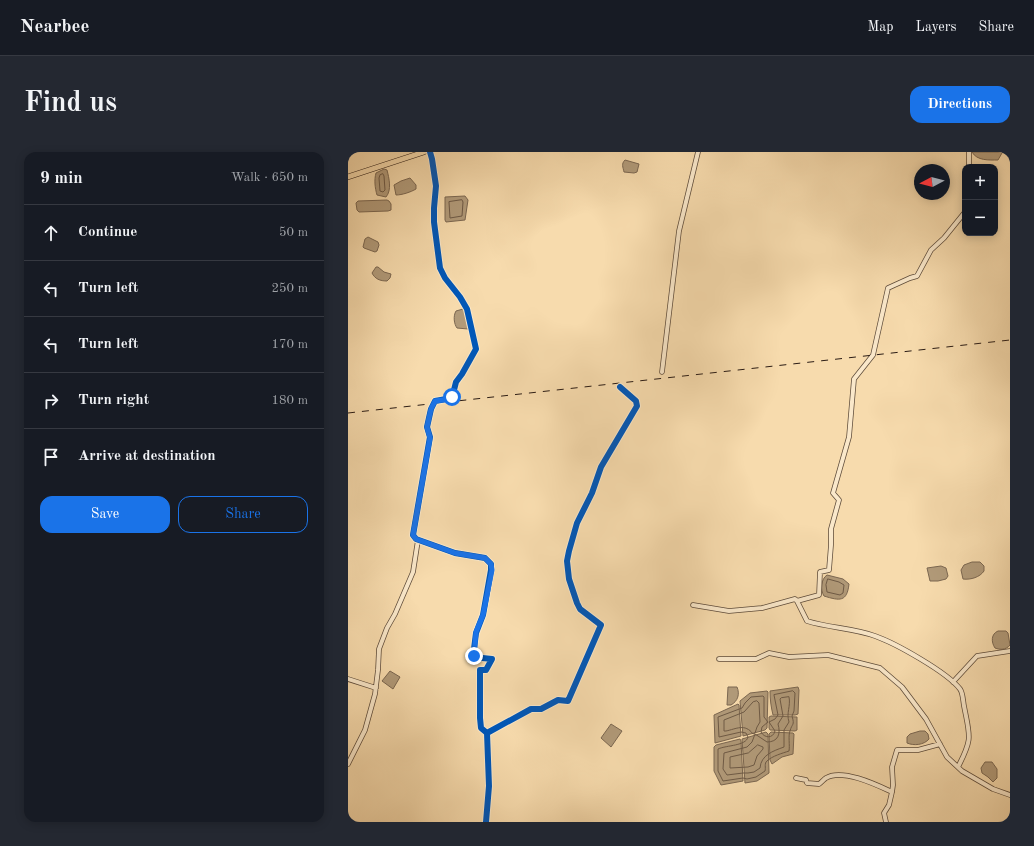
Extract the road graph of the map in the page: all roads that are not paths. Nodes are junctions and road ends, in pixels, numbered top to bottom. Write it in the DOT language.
graph roads {
  1 [pos="424,152"];
  2 [pos="430,152"];
  3 [pos="698,152"];
  4 [pos="969,152"];
  5 [pos="969,164"];
  6 [pos="348,177"];
  7 [pos="962,216"];
  8 [pos="662,372"];
  9 [pos="620,387"];
  10 [pos="418,540"];
  11 [pos="797,601"];
  12 [pos="693,605"];
  13 [pos="1010,651"];
  14 [pos="719,659"];
  15 [pos="348,679"];
  16 [pos="953,682"];
  17 [pos="376,688"];
  18 [pos="487,733"];
  19 [pos="940,744"];
  20 [pos="348,764"];
  21 [pos="958,767"];
  22 [pos="796,778"];
  23 [pos="892,792"];
  24 [pos="1010,795"];
  25 [pos="486,822"];
  26 [pos="886,822"];
  1 -- 6 [label="main road"];
  2 -- 10 [label="street"];
  3 -- 8 [label="street"];
  4 -- 5 [label="street"];
  7 -- 11 [label="street"];
  9 -- 18 [label="street"];
  10 -- 17 [label="street"];
  10 -- 18 [label="street"];
  11 -- 12 [label="street"];
  11 -- 16 [label="street"];
  13 -- 16 [label="street"];
  14 -- 19 [label="street"];
  15 -- 17 [label="street"];
  16 -- 21 [label="street"];
  17 -- 20 [label="street"];
  18 -- 25 [label="street"];
  19 -- 21 [label="street"];
  19 -- 23 [label="street"];
  21 -- 24 [label="street"];
  22 -- 23 [label="street"];
  23 -- 26 [label="street"];
}
